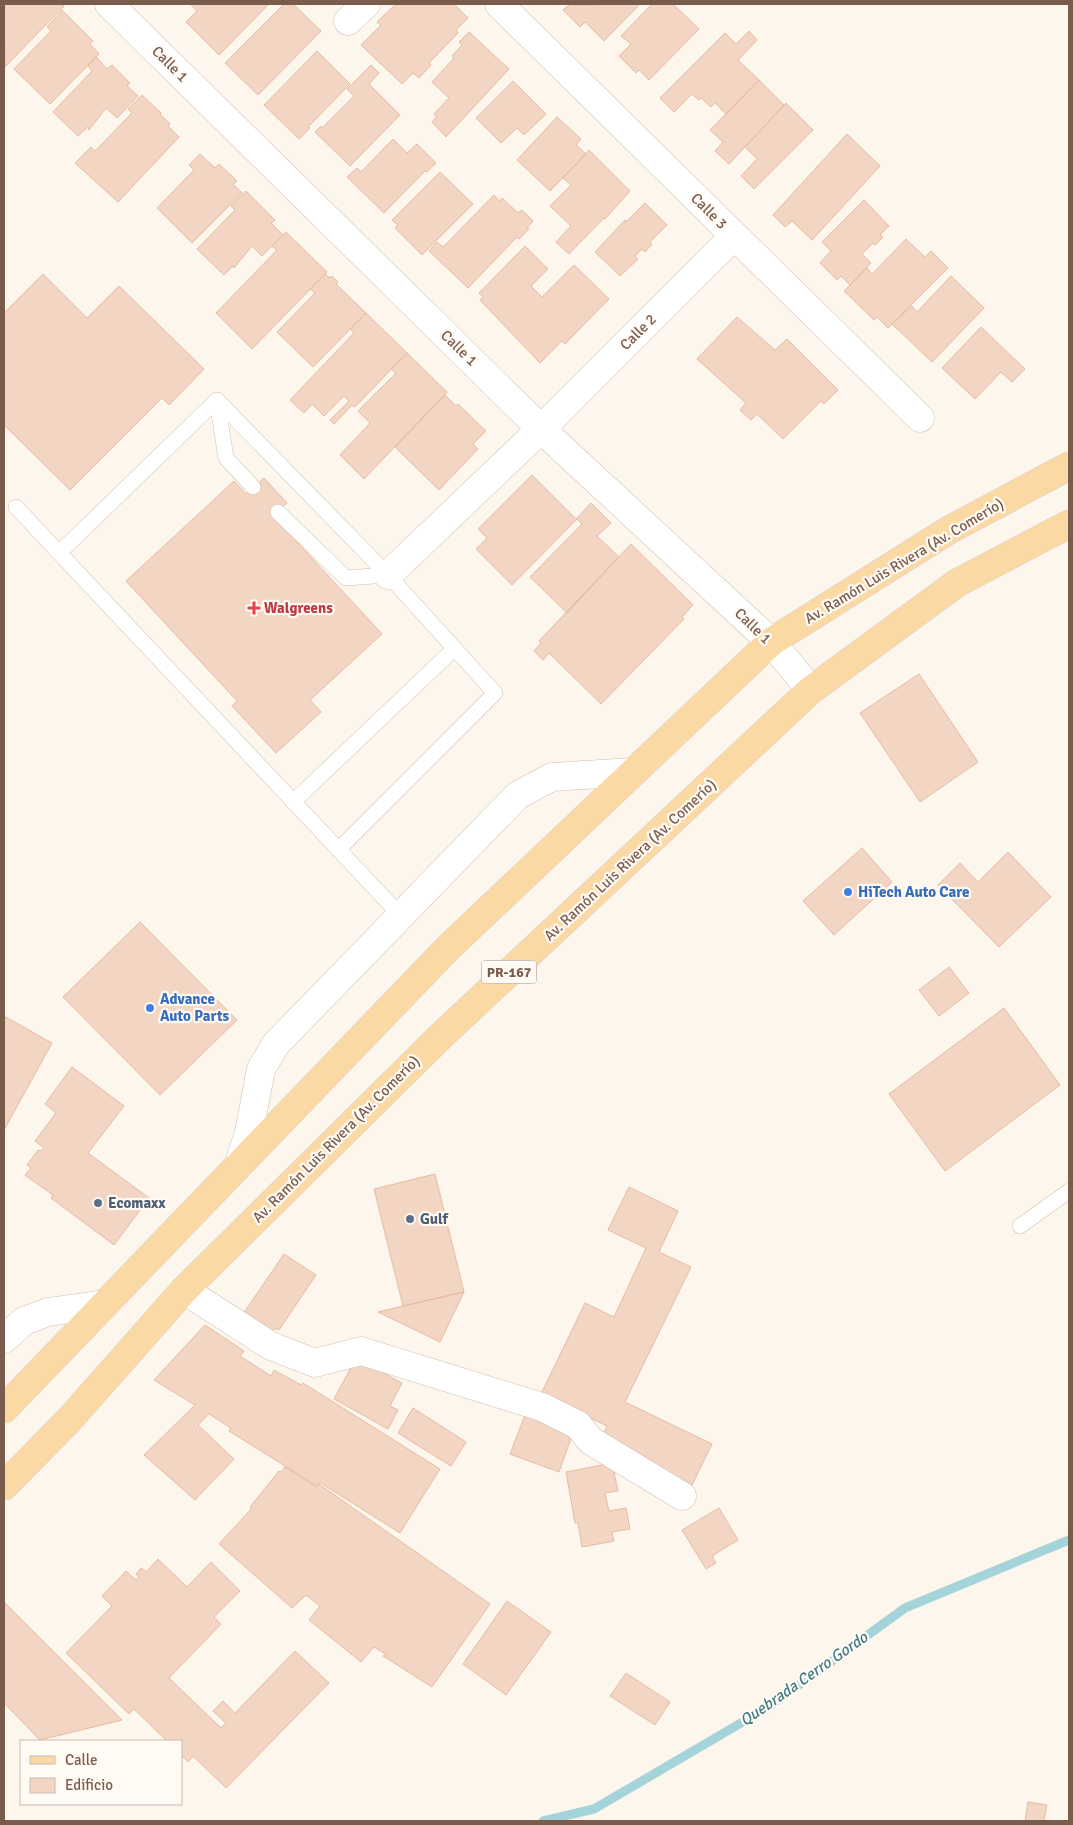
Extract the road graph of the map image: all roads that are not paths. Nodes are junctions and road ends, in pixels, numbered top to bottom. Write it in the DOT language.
graph roads {
  1 [pos="109,4"];
  2 [pos="499,4"];
  3 [pos="734,236"];
  4 [pos="217,400"];
  5 [pos="920,418"];
  6 [pos="541,429"];
  7 [pos="1069,466"];
  8 [pos="253,487"];
  9 [pos="16,507"];
  10 [pos="278,512"];
  11 [pos="1069,524"];
  12 [pos="59,554"];
  13 [pos="388,575"];
  14 [pos="770,642"];
  15 [pos="454,649"];
  16 [pos="811,690"];
  17 [pos="633,772"];
  18 [pos="293,802"];
  19 [pos="338,850"];
  20 [pos="400,916"];
  21 [pos="238,1166"];
  22 [pos="1069,1191"];
  23 [pos="1020,1226"];
  24 [pos="184,1290"];
  25 [pos="105,1304"];
  26 [pos="4,1339"];
  27 [pos="4,1409"];
  28 [pos="4,1486"];
  29 [pos="682,1496"];
  1 -- 6 [label="street, Calle 1"];
  2 -- 3 [label="street, Calle 3"];
  3 -- 5 [label="street, Calle 3"];
  3 -- 6 [label="street, Calle 2"];
  4 -- 8 [label="lane"];
  4 -- 12 [label="lane"];
  4 -- 13 [label="lane"];
  6 -- 13 [label="street, Calle 2"];
  6 -- 14 [label="street, Calle 1"];
  7 -- 14 [label="main road, Av. Ramón Luis Rivera (Av. Comerío)"];
  9 -- 12 [label="lane"];
  10 -- 13 [label="lane"];
  11 -- 16 [label="main road, Av. Ramón Luis Rivera (Av. Comerío) / PR-167"];
  12 -- 18 [label="lane"];
  13 -- 15 [label="lane"];
  14 -- 16 [label="street, Calle 1"];
  14 -- 17 [label="main road, Av. Ramón Luis Rivera (Av. Comerío)"];
  15 -- 18 [label="lane"];
  15 -- 19 [label="lane"];
  16 -- 24 [label="main road, Av. Ramón Luis Rivera (Av. Comerío) / PR-167"];
  17 -- 20 [label="street"];
  17 -- 21 [label="main road, Av. Ramón Luis Rivera (Av. Comerío)"];
  18 -- 19 [label="lane"];
  19 -- 20 [label="lane"];
  20 -- 21 [label="street"];
  21 -- 25 [label="main road, Av. Ramón Luis Rivera (Av. Comerío)"];
  22 -- 23 [label="lane"];
  24 -- 28 [label="main road, Av. Ramón Luis Rivera (Av. Comerío) / PR-167"];
  24 -- 29 [label="street"];
  25 -- 26 [label="street"];
  25 -- 27 [label="main road, Av. Ramón Luis Rivera (Av. Comerío)"];
}
